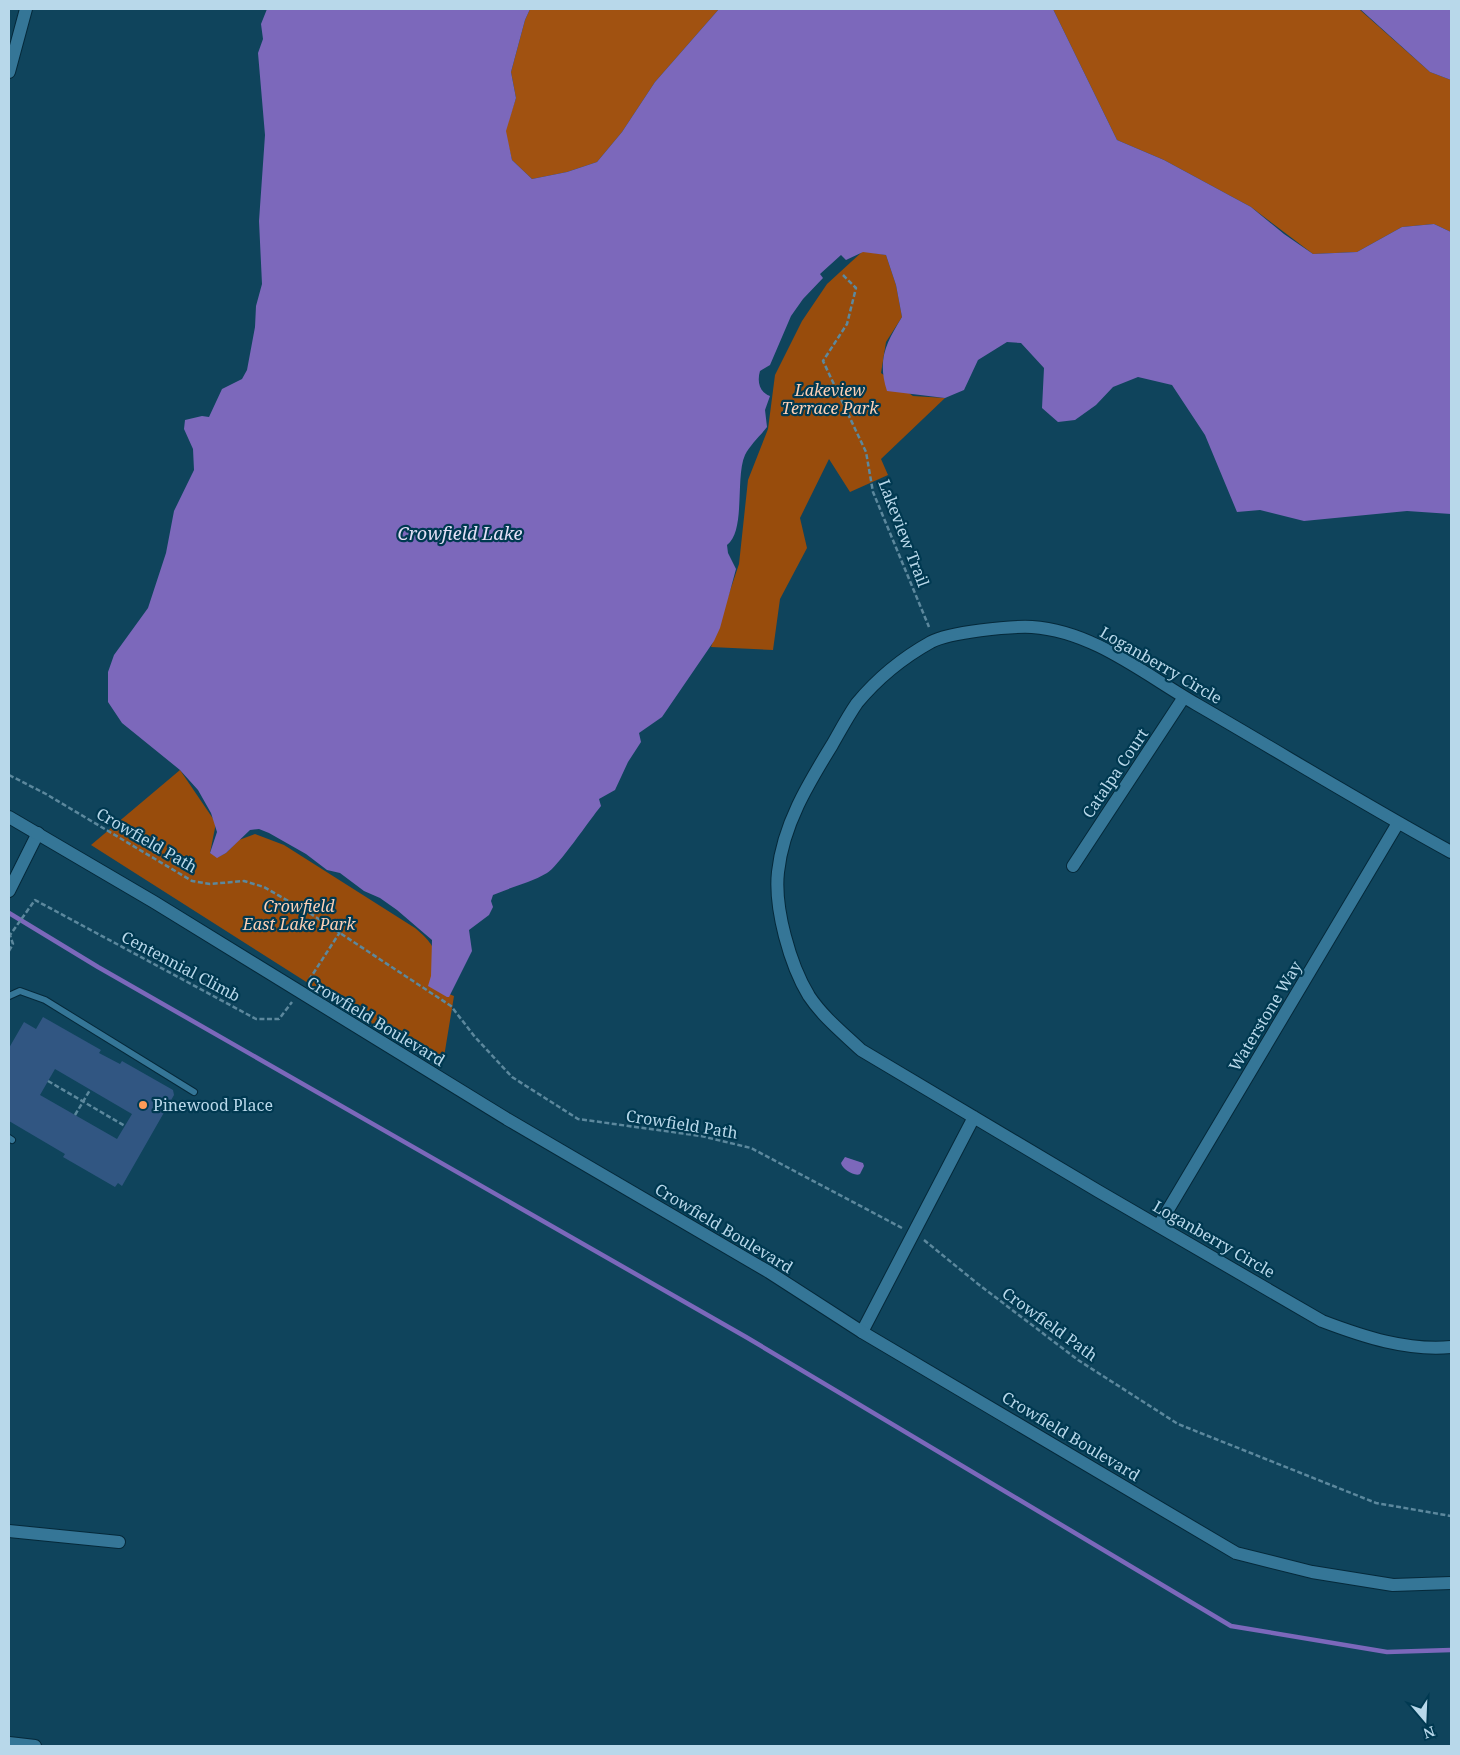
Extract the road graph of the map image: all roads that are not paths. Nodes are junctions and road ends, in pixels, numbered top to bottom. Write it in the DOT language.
graph roads {
  1 [pos="26,9"];
  2 [pos="9,72"];
  3 [pos="1184,697"];
  4 [pos="9,816"];
  5 [pos="1398,823"];
  6 [pos="38,833"];
  7 [pos="1451,852"];
  8 [pos="1073,866"];
  9 [pos="11,887"];
  10 [pos="9,996"];
  11 [pos="194,1092"];
  12 [pos="974,1118"];
  13 [pos="1159,1225"];
  14 [pos="862,1332"];
  15 [pos="1451,1348"];
  16 [pos="9,1531"];
  17 [pos="119,1542"];
  18 [pos="1451,1583"];
  19 [pos="9,1742"];
  20 [pos="35,1746"];
  1 -- 2 [label="street"];
  3 -- 5 [label="street, Loganberry Circle"];
  3 -- 8 [label="street, Catalpa Court"];
  3 -- 12 [label="street, Loganberry Circle"];
  4 -- 6 [label="street, Crowfield Boulevard"];
  5 -- 7 [label="street, Loganberry Circle"];
  5 -- 13 [label="street, Waterstone Way"];
  6 -- 9 [label="street"];
  6 -- 14 [label="street, Crowfield Boulevard"];
  10 -- 11 [label="lane"];
  12 -- 13 [label="street, Loganberry Circle"];
  12 -- 14 [label="street"];
  13 -- 15 [label="street, Loganberry Circle"];
  14 -- 18 [label="street, Crowfield Boulevard"];
  16 -- 17 [label="street"];
  19 -- 20 [label="street"];
}
